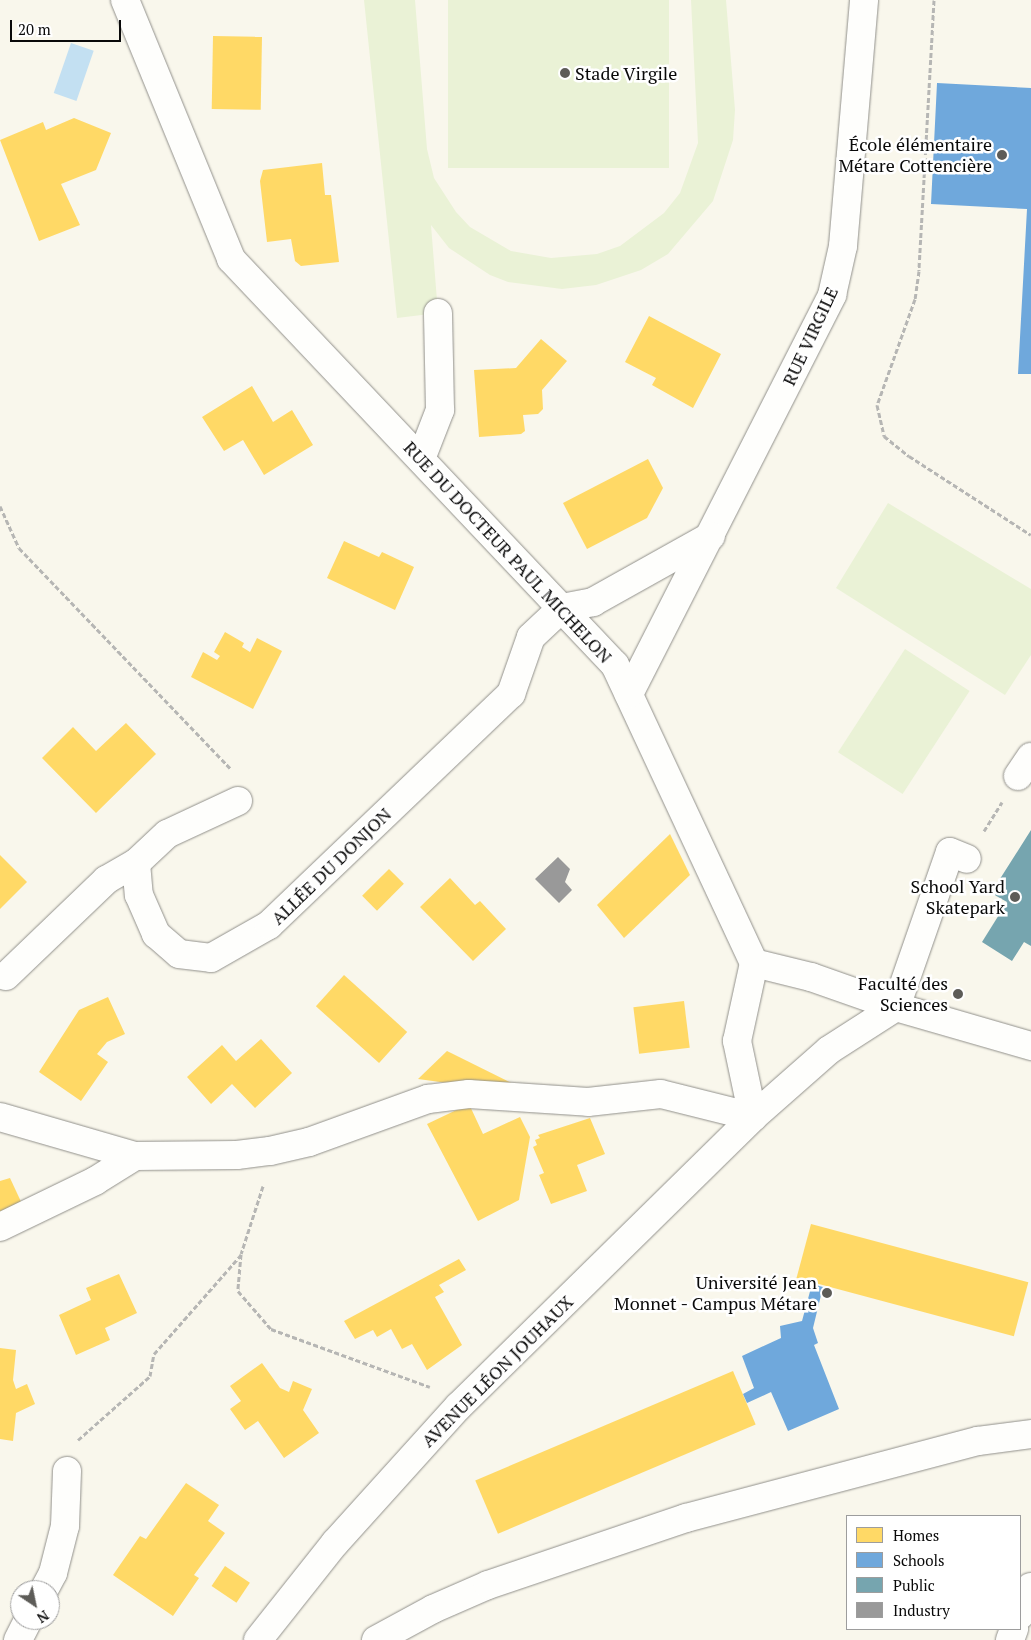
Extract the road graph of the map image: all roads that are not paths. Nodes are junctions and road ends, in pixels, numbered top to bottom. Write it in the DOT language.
graph roads {
  1 [pos="125,0"];
  2 [pos="864,0"];
  3 [pos="438,313"];
  4 [pos="421,458"];
  5 [pos="711,536"];
  6 [pos="562,608"];
  7 [pos="628,694"];
  8 [pos="238,801"];
  9 [pos="967,859"];
  10 [pos="136,863"];
  11 [pos="754,963"];
  12 [pos="6,976"];
  13 [pos="896,1007"];
  14 [pos="1031,1046"];
  15 [pos="0,1117"];
  16 [pos="753,1117"];
  17 [pos="135,1156"];
  18 [pos="0,1227"];
  19 [pos="1031,1434"];
  20 [pos="67,1471"];
  21 [pos="49,1580"];
  22 [pos="1031,1587"];
  23 [pos="1021,1612"];
  24 [pos="258,1640"];
  25 [pos="376,1640"];
  1 -- 4 [label="street, RUE DU DOCTEUR PAUL MICHELON"];
  2 -- 5 [label="street, RUE VIRGILE"];
  3 -- 4 [label="street"];
  4 -- 6 [label="street, RUE DU DOCTEUR PAUL MICHELON"];
  5 -- 6 [label="street"];
  5 -- 7 [label="street, RUE VIRGILE"];
  6 -- 7 [label="street, RUE DU DOCTEUR PAUL MICHELON"];
  6 -- 10 [label="street, ALLÉE DU DONJON"];
  7 -- 11 [label="street, RUE DU DOCTEUR PAUL MICHELON"];
  8 -- 10 [label="street"];
  9 -- 13 [label="street"];
  10 -- 12 [label="street"];
  11 -- 13 [label="street"];
  11 -- 16 [label="street"];
  13 -- 14 [label="street"];
  13 -- 16 [label="street, AVENUE LÉON JOUHAUX"];
  15 -- 17 [label="street"];
  16 -- 17 [label="street"];
  16 -- 24 [label="street, AVENUE LÉON JOUHAUX"];
  17 -- 18 [label="street"];
  19 -- 25 [label="street"];
  20 -- 21 [label="street"];
  22 -- 23 [label="street"];
}
